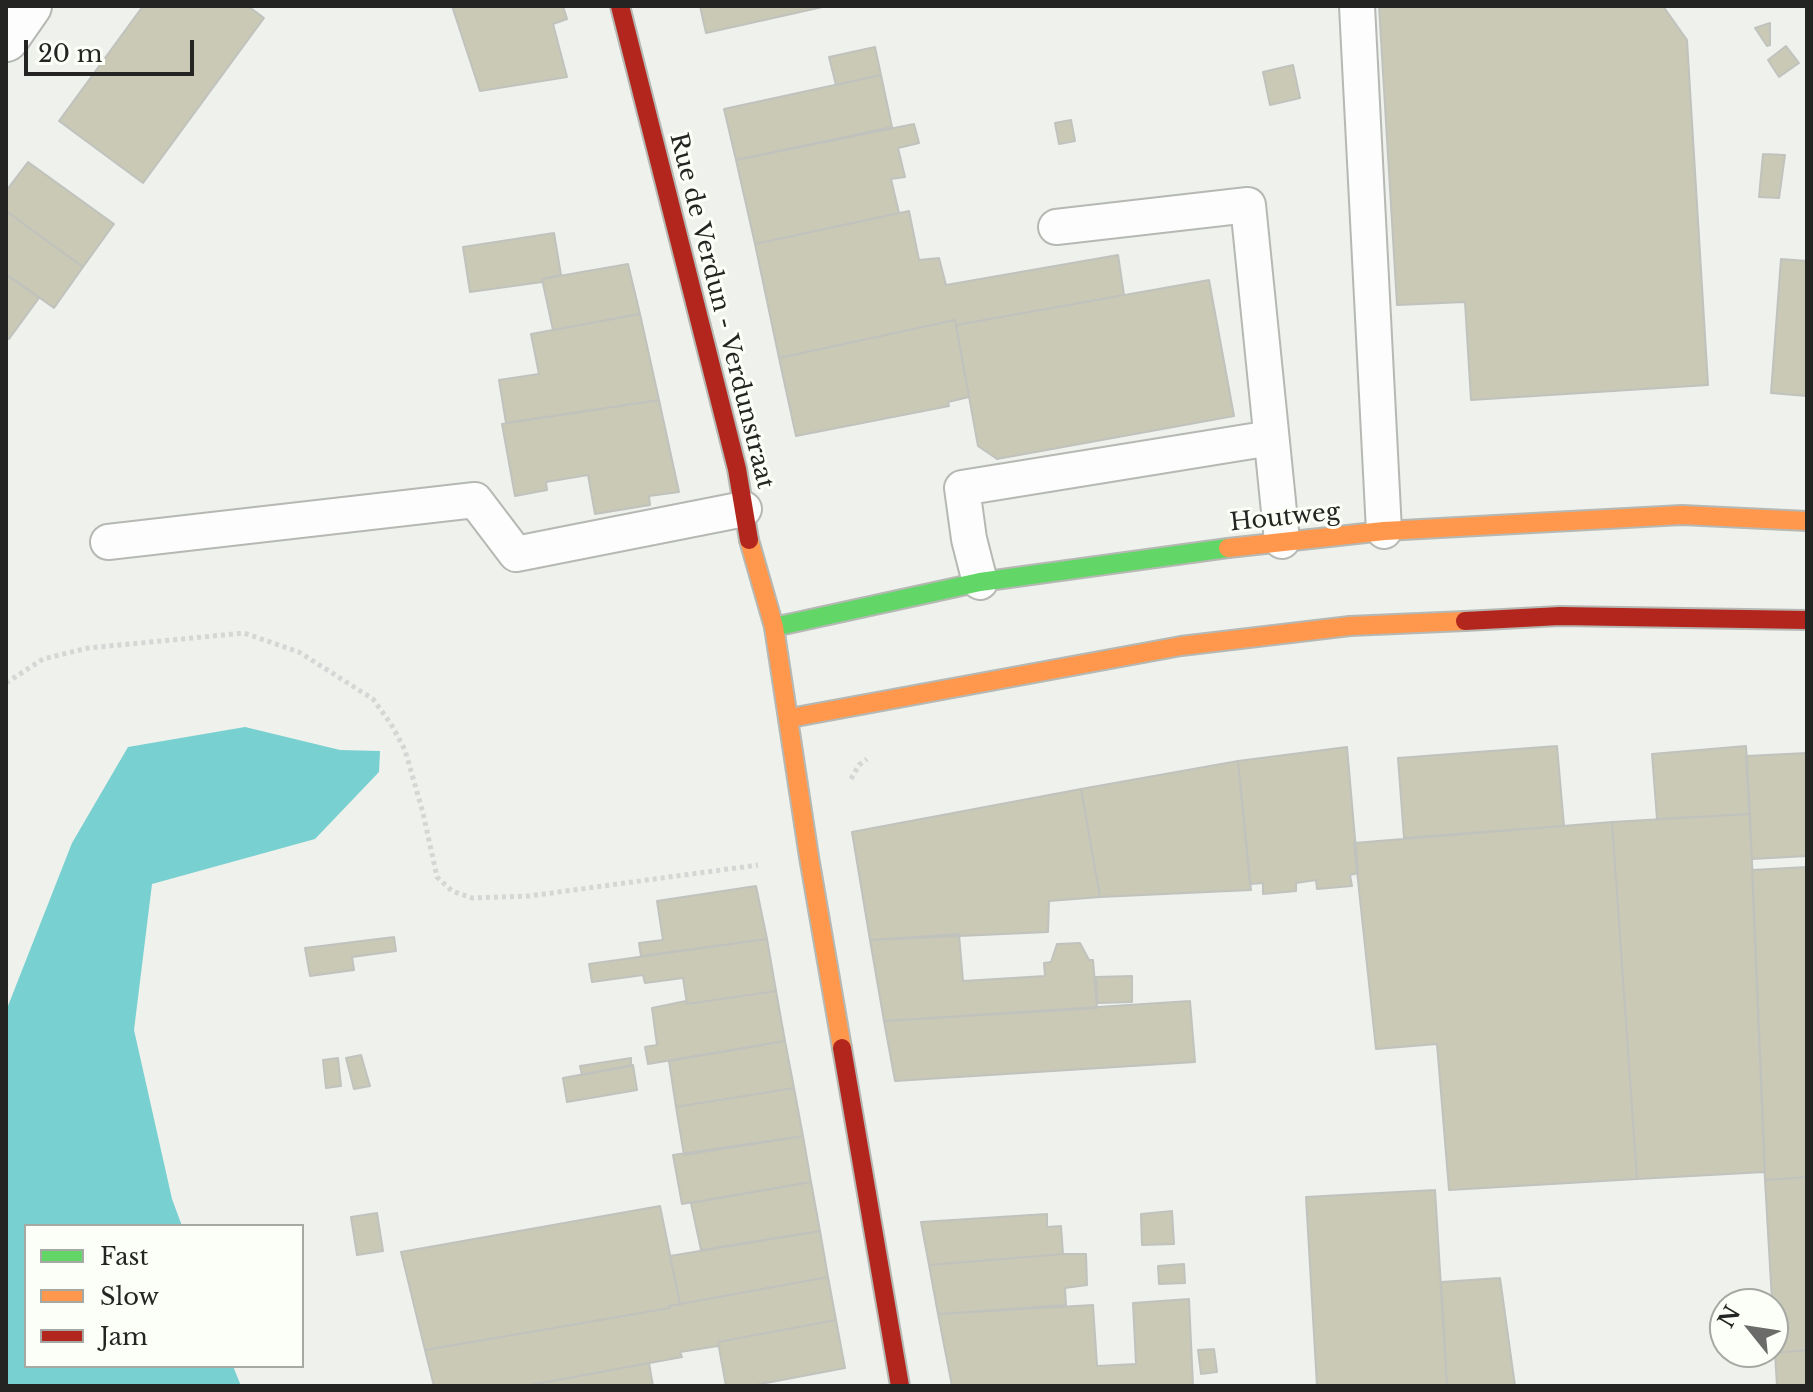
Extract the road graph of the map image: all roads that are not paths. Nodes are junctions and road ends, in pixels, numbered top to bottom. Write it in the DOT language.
graph roads {
  1 [pos="29,6"];
  2 [pos="620,6"];
  3 [pos="1357,6"];
  4 [pos="6,39"];
  5 [pos="1056,227"];
  6 [pos="1271,438"];
  7 [pos="744,509"];
  8 [pos="1807,521"];
  9 [pos="1384,531"];
  10 [pos="1282,541"];
  11 [pos="108,542"];
  12 [pos="980,582"];
  13 [pos="1807,620"];
  14 [pos="774,627"];
  15 [pos="790,718"];
  16 [pos="900,1386"];
  1 -- 4 [label="street"];
  2 -- 7 [label="main road, Rue de Verdun - Verdunstraat"];
  3 -- 9 [label="lane"];
  5 -- 6 [label="lane"];
  6 -- 10 [label="lane"];
  6 -- 12 [label="lane"];
  7 -- 11 [label="lane"];
  7 -- 14 [label="main road, Rue de Verdun - Verdunstraat"];
  8 -- 9 [label="main road, Houtweg"];
  9 -- 10 [label="main road, Houtweg"];
  10 -- 12 [label="main road, Houtweg"];
  12 -- 14 [label="main road, Houtweg"];
  13 -- 15 [label="main road"];
  14 -- 15 [label="main road, Rue de Verdun - Verdunstraat"];
  15 -- 16 [label="main road, Rue de Verdun - Verdunstraat"];
}
